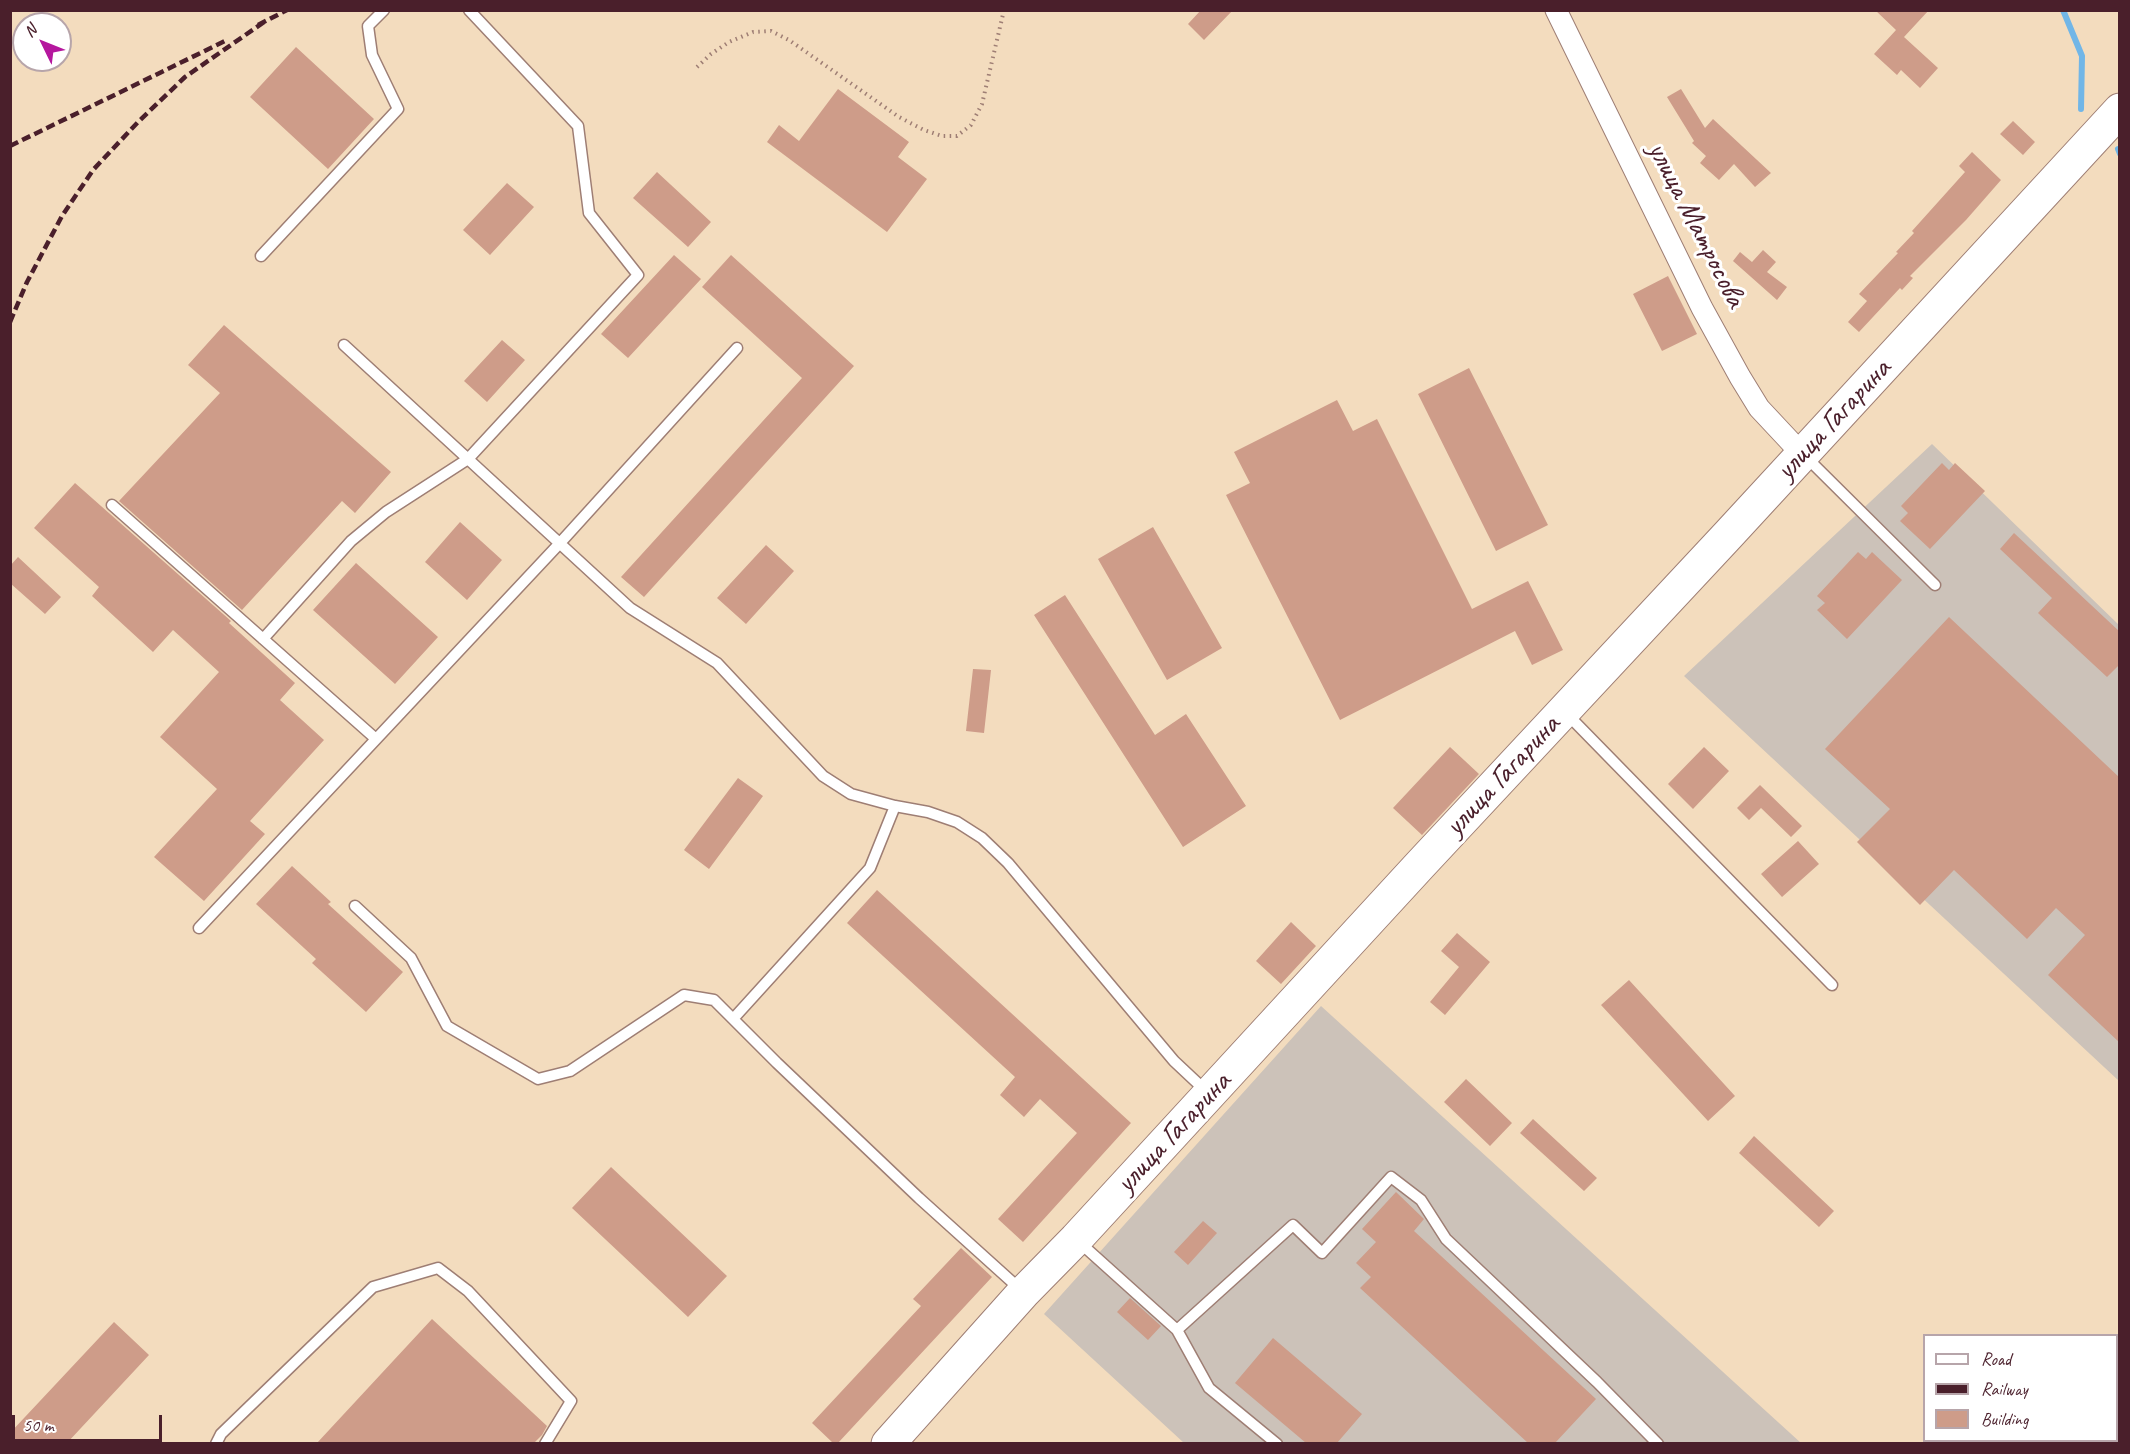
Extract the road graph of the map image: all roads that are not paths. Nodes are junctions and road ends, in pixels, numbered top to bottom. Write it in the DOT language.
graph roads {
  1 [pos="384,10"];
  2 [pos="469,10"];
  3 [pos="1556,10"];
  4 [pos="2120,110"];
  5 [pos="261,256"];
  6 [pos="344,345"];
  7 [pos="737,348"];
  8 [pos="1802,454"];
  9 [pos="468,459"];
  10 [pos="112,505"];
  11 [pos="560,543"];
  12 [pos="1935,585"];
  13 [pos="263,639"];
  14 [pos="1564,711"];
  15 [pos="376,739"];
  16 [pos="895,806"];
  17 [pos="356,906"];
  18 [pos="199,928"];
  19 [pos="1832,985"];
  20 [pos="733,1018"];
  21 [pos="1209,1094"];
  22 [pos="1076,1239"];
  23 [pos="1023,1293"];
  24 [pos="1177,1330"];
  25 [pos="216,1443"];
  26 [pos="545,1443"];
  27 [pos="888,1443"];
  28 [pos="1277,1443"];
  29 [pos="1658,1443"];
  1 -- 5 [label="lane"];
  2 -- 9 [label="lane"];
  3 -- 8 [label="street, улица Матросова"];
  4 -- 8 [label="main road, улица Гагарина"];
  6 -- 9 [label="lane"];
  7 -- 11 [label="lane"];
  8 -- 12 [label="lane"];
  8 -- 14 [label="main road, улица Гагарина"];
  9 -- 11 [label="lane"];
  9 -- 13 [label="lane"];
  10 -- 13 [label="lane"];
  11 -- 15 [label="lane"];
  11 -- 16 [label="lane"];
  13 -- 15 [label="lane"];
  14 -- 19 [label="lane"];
  14 -- 21 [label="main road, улица Гагарина"];
  15 -- 18 [label="lane"];
  16 -- 20 [label="lane"];
  16 -- 21 [label="lane"];
  17 -- 20 [label="lane"];
  20 -- 23 [label="lane"];
  21 -- 22 [label="main road, улица Гагарина"];
  22 -- 23 [label="main road, улица Гагарина"];
  22 -- 24 [label="lane"];
  23 -- 27 [label="main road, улица Гагарина"];
  24 -- 28 [label="lane"];
  24 -- 29 [label="lane"];
  25 -- 26 [label="lane"];
}
